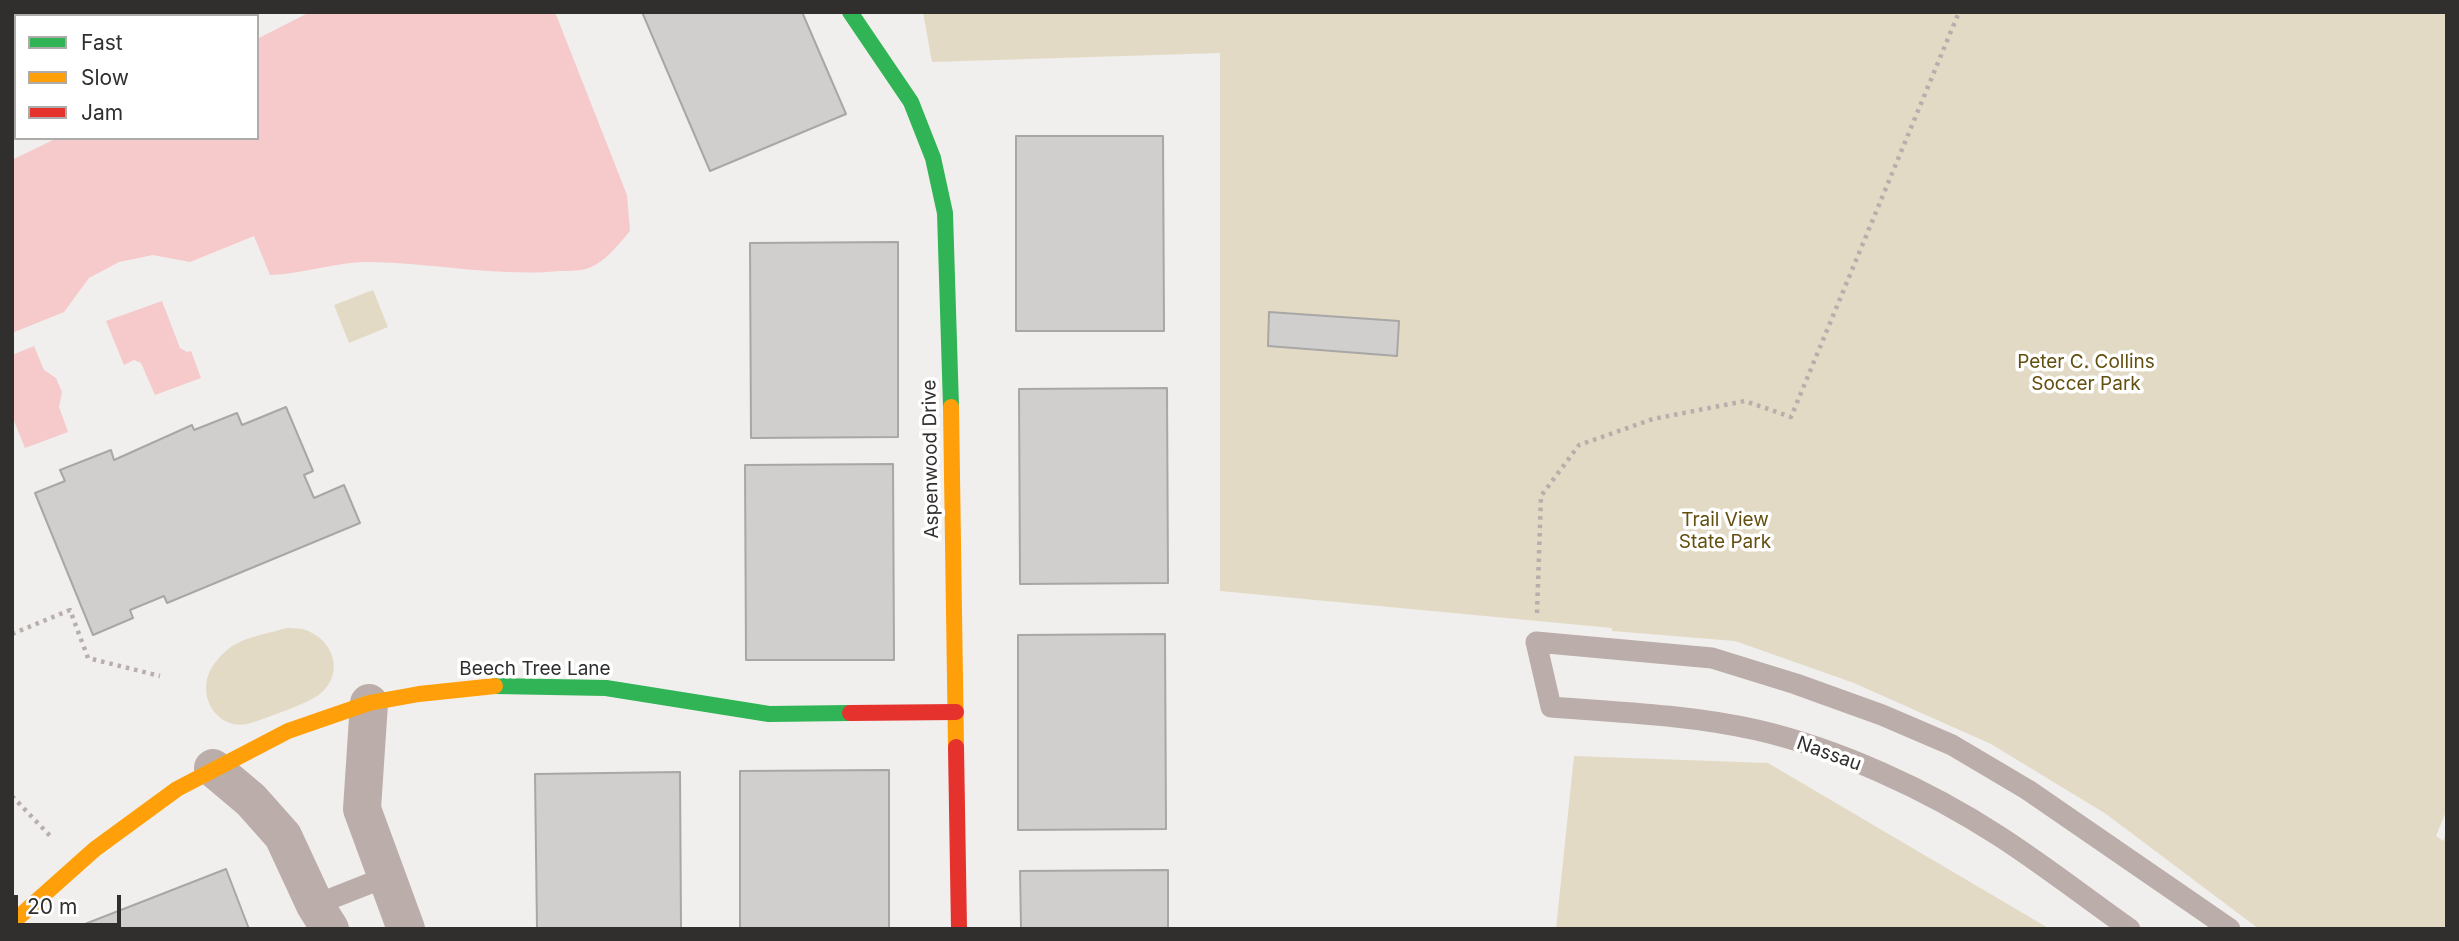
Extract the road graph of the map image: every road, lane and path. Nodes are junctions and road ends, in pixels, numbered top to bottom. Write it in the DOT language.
graph roads {
  1 [pos="850,12"];
  2 [pos="1959,12"];
  3 [pos="12,635"];
  4 [pos="1536,642"];
  5 [pos="160,676"];
  6 [pos="369,703"];
  7 [pos="956,712"];
  8 [pos="213,768"];
  9 [pos="12,796"];
  10 [pos="59,845"];
  11 [pos="386,877"];
  12 [pos="321,921"];
  13 [pos="12,923"];
  14 [pos="406,929"];
  15 [pos="959,929"];
  16 [pos="2130,929"];
  17 [pos="2230,929"];
  1 -- 7 [label="street, Aspenwood Drive"];
  2 -- 4 [label="path"];
  3 -- 5 [label="path"];
  4 -- 16 [label="lane, Nassau"];
  4 -- 17 [label="lane"];
  6 -- 7 [label="street, Beech Tree Lane"];
  6 -- 8 [label="street, Beech Tree Lane"];
  6 -- 11 [label="street"];
  7 -- 15 [label="street, Aspenwood Drive"];
  8 -- 12 [label="street"];
  8 -- 13 [label="street, Beech Tree Lane"];
  9 -- 10 [label="path"];
  11 -- 12 [label="lane"];
  11 -- 14 [label="street"];
}
